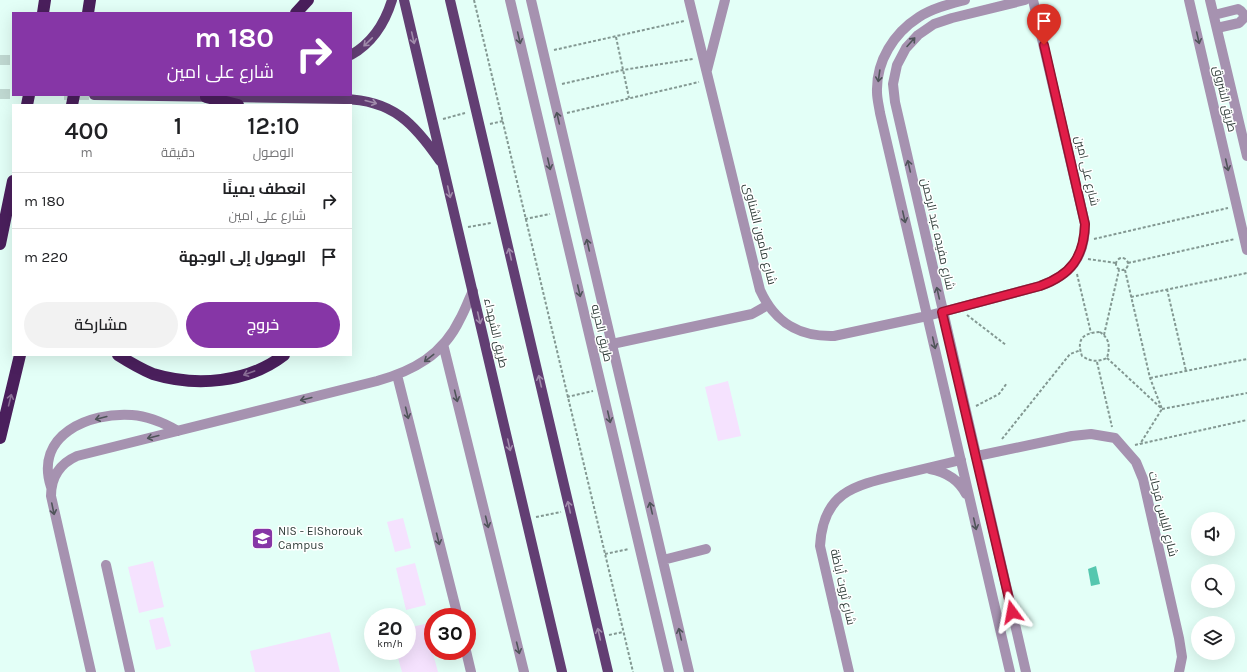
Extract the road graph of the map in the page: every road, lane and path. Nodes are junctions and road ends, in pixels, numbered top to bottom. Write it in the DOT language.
graph roads {
  1 [pos="45,0"];
  2 [pos="90,0"];
  3 [pos="308,0"];
  4 [pos="392,0"];
  5 [pos="404,0"];
  6 [pos="450,0"];
  7 [pos="474,0"];
  8 [pos="510,0"];
  9 [pos="531,0"];
  10 [pos="690,0"];
  11 [pos="725,0"];
  12 [pos="966,0"];
  13 [pos="1025,0"];
  14 [pos="1033,0"];
  15 [pos="1189,0"];
  16 [pos="1210,0"];
  17 [pos="43,12"];
  18 [pos="88,12"];
  19 [pos="297,12"];
  20 [pos="1214,15"];
  21 [pos="694,19"];
  22 [pos="1217,28"];
  23 [pos="616,37"];
  24 [pos="543,53"];
  25 [pos="352,54"];
  26 [pos="703,57"];
  27 [pos="623,70"];
  28 [pos="708,75"];
  29 [pos="551,86"];
  30 [pos="150,96"];
  31 [pos="206,97"];
  32 [pos="629,98"];
  33 [pos="234,104"];
  34 [pos="476,110"];
  35 [pos="558,115"];
  36 [pos="502,121"];
  37 [pos="433,122"];
  38 [pos="480,126"];
  39 [pos="1247,156"];
  40 [pos="443,166"];
  41 [pos="12,186"];
  42 [pos="1237,206"];
  43 [pos="560,212"];
  44 [pos="525,219"];
  45 [pos="502,222"];
  46 [pos="458,228"];
  47 [pos="1244,237"];
  48 [pos="1084,242"];
  49 [pos="0,244"];
  50 [pos="1247,250"];
  51 [pos="1076,260"];
  52 [pos="1116,263"];
  53 [pos="1128,263"];
  54 [pos="1119,270"];
  55 [pos="1125,270"];
  56 [pos="1247,273"];
  57 [pos="1167,289"];
  58 [pos="473,291"];
  59 [pos="1131,297"];
  60 [pos="768,305"];
  61 [pos="957,308"];
  62 [pos="942,312"];
  63 [pos="927,316"];
  64 [pos="1091,333"];
  65 [pos="1104,335"];
  66 [pos="444,344"];
  67 [pos="612,344"];
  68 [pos="1006,345"];
  69 [pos="1080,350"];
  70 [pos="20,356"];
  71 [pos="120,356"];
  72 [pos="282,356"];
  73 [pos="1107,358"];
  74 [pos="1247,359"];
  75 [pos="1098,362"];
  76 [pos="1186,371"];
  77 [pos="397,375"];
  78 [pos="1150,378"];
  79 [pos="1007,383"];
  80 [pos="602,389"];
  81 [pos="1247,393"];
  82 [pos="567,397"];
  83 [pos="1162,409"];
  84 [pos="966,412"];
  85 [pos="1247,420"];
  86 [pos="178,431"];
  87 [pos="0,438"];
  88 [pos="1115,438"];
  89 [pos="1140,444"];
  90 [pos="1124,448"];
  91 [pos="992,453"];
  92 [pos="977,456"];
  93 [pos="961,460"];
  94 [pos="926,469"];
  95 [pos="51,487"];
  96 [pos="970,502"];
  97 [pos="570,510"];
  98 [pos="526,520"];
  99 [pos="640,547"];
  100 [pos="706,549"];
  101 [pos="605,554"];
  102 [pos="663,560"];
  103 [pos="106,565"];
  104 [pos="456,608"];
  105 [pos="623,632"];
  106 [pos="600,637"];
  107 [pos="468,660"];
  108 [pos="91,672"];
  109 [pos="130,672"];
  110 [pos="471,672"];
  111 [pos="524,672"];
  112 [pos="562,672"];
  113 [pos="608,672"];
  114 [pos="633,672"];
  115 [pos="669,672"];
  116 [pos="689,672"];
  117 [pos="848,672"];
  118 [pos="1010,672"];
  119 [pos="1026,672"];
  120 [pos="1179,672"];
  1 -- 17 [label="highway"];
  2 -- 18 [label="highway"];
  3 -- 19 [label="highway"];
  4 -- 25 [label="main road, one-way"];
  5 -- 37 [label="main road, طريق الشهداء, one-way"];
  6 -- 34 [label="main road"];
  7 -- 36 [label="path"];
  8 -- 43 [label="street, طريق الحريه, one-way"];
  9 -- 24 [label="street, طريق الحريه"];
  10 -- 21 [label="street, شارع مأمون الشناوى"];
  11 -- 28 [label="street"];
  12 -- 63 [label="street, one-way"];
  62 -- 13 [label="street, شارع مفيده عبد الرحمن, one-way"];
  14 -- 48 [label="street, شارع على امين"];
  15 -- 42 [label="street, طريق الشروق, one-way"];
  16 -- 20 [label="street, طريق الشروق"];
  20 -- 22 [label="street, طريق الشروق"];
  20 -- 22 [label="street"];
  21 -- 23 [label="path"];
  21 -- 26 [label="street, شارع مأمون الشناوى"];
  22 -- 39 [label="street, طريق الشروق"];
  23 -- 24 [label="path"];
  23 -- 27 [label="path"];
  24 -- 29 [label="street, طريق الحريه"];
  26 -- 27 [label="path"];
  26 -- 28 [label="street, شارع مأمون الشناوى"];
  27 -- 29 [label="path"];
  27 -- 32 [label="path"];
  28 -- 32 [label="path"];
  28 -- 60 [label="street, شارع مأمون الشناوى"];
  29 -- 35 [label="street, طريق الحريه"];
  30 -- 31 [label="main road"];
  31 -- 33 [label="highway"];
  31 -- 40 [label="main road, one-way"];
  32 -- 35 [label="path"];
  34 -- 37 [label="path"];
  34 -- 38 [label="main road"];
  67 -- 35 [label="street, طريق الحريه, one-way"];
  36 -- 38 [label="path"];
  36 -- 44 [label="path"];
  37 -- 40 [label="main road, طريق الشهداء"];
  38 -- 45 [label="main road"];
  40 -- 46 [label="main road, طريق الشهداء, one-way"];
  41 -- 49 [label="highway"];
  42 -- 47 [label="street, طريق الشروق"];
  42 -- 48 [label="path"];
  43 -- 44 [label="path"];
  43 -- 80 [label="street, طريق الحريه, one-way"];
  44 -- 82 [label="path"];
  45 -- 46 [label="path"];
  97 -- 45 [label="main road, one-way"];
  46 -- 58 [label="main road, طريق الشهداء"];
  47 -- 50 [label="street, طريق الشروق"];
  47 -- 53 [label="path"];
  48 -- 51 [label="street, شارع على امين"];
  51 -- 52 [label="path"];
  51 -- 61 [label="street, شارع على امين"];
  51 -- 64 [label="path"];
  52 -- 53 [label="path"];
  52 -- 54 [label="path"];
  53 -- 55 [label="path"];
  54 -- 55 [label="path"];
  54 -- 65 [label="path"];
  55 -- 59 [label="path"];
  56 -- 57 [label="path"];
  57 -- 59 [label="path"];
  57 -- 76 [label="path"];
  58 -- 66 [label="street"];
  58 -- 98 [label="main road, طريق الشهداء, one-way"];
  59 -- 78 [label="path"];
  60 -- 63 [label="street, شارع مأمون الشناوى"];
  60 -- 67 [label="street"];
  61 -- 62 [label="street, شارع على امين"];
  61 -- 68 [label="path"];
  62 -- 63 [label="street, شارع على امين"];
  62 -- 84 [label="street, شارع مفيده عبد الرحمن"];
  63 -- 93 [label="street, one-way"];
  64 -- 65 [label="path"];
  64 -- 69 [label="path"];
  65 -- 73 [label="path"];
  66 -- 77 [label="street, one-way"];
  66 -- 111 [label="street, one-way"];
  102 -- 67 [label="street, طريق الحريه, one-way"];
  69 -- 75 [label="path"];
  69 -- 91 [label="path"];
  87 -- 70 [label="highway, one-way"];
  72 -- 71 [label="highway, one-way"];
  73 -- 75 [label="path"];
  73 -- 83 [label="path"];
  74 -- 76 [label="path"];
  75 -- 88 [label="path"];
  76 -- 78 [label="path"];
  77 -- 86 [label="street, one-way"];
  77 -- 104 [label="street, one-way"];
  78 -- 83 [label="path"];
  79 -- 84 [label="path"];
  80 -- 82 [label="path"];
  80 -- 99 [label="street, طريق الحريه, one-way"];
  81 -- 83 [label="path"];
  82 -- 101 [label="path"];
  83 -- 89 [label="path"];
  84 -- 92 [label="street, شارع مفيده عبد الرحمن"];
  85 -- 89 [label="path"];
  86 -- 95 [label="street, one-way"];
  86 -- 95 [label="street, one-way"];
  88 -- 90 [label="street, شارع الياس فرحات"];
  88 -- 91 [label="street"];
  89 -- 90 [label="path"];
  90 -- 120 [label="street, شارع الياس فرحات"];
  91 -- 92 [label="street"];
  92 -- 93 [label="street"];
  92 -- 93 [label="street"];
  92 -- 119 [label="street, شارع مفيده عبد الرحمن"];
  93 -- 94 [label="street, شارع ثروت أباظة"];
  93 -- 96 [label="street"];
  94 -- 96 [label="street"];
  94 -- 117 [label="street, شارع ثروت أباظة"];
  95 -- 108 [label="street, one-way"];
  96 -- 118 [label="street, one-way"];
  97 -- 98 [label="path"];
  106 -- 97 [label="main road, one-way"];
  98 -- 112 [label="main road, طريق الشهداء"];
  99 -- 101 [label="path"];
  99 -- 115 [label="street, طريق الحريه"];
  100 -- 102 [label="street"];
  101 -- 105 [label="path"];
  116 -- 102 [label="street, طريق الحريه, one-way"];
  103 -- 109 [label="street"];
  105 -- 106 [label="path"];
  105 -- 114 [label="path"];
  106 -- 113 [label="main road"];
  107 -- 110 [label="street"];
}
